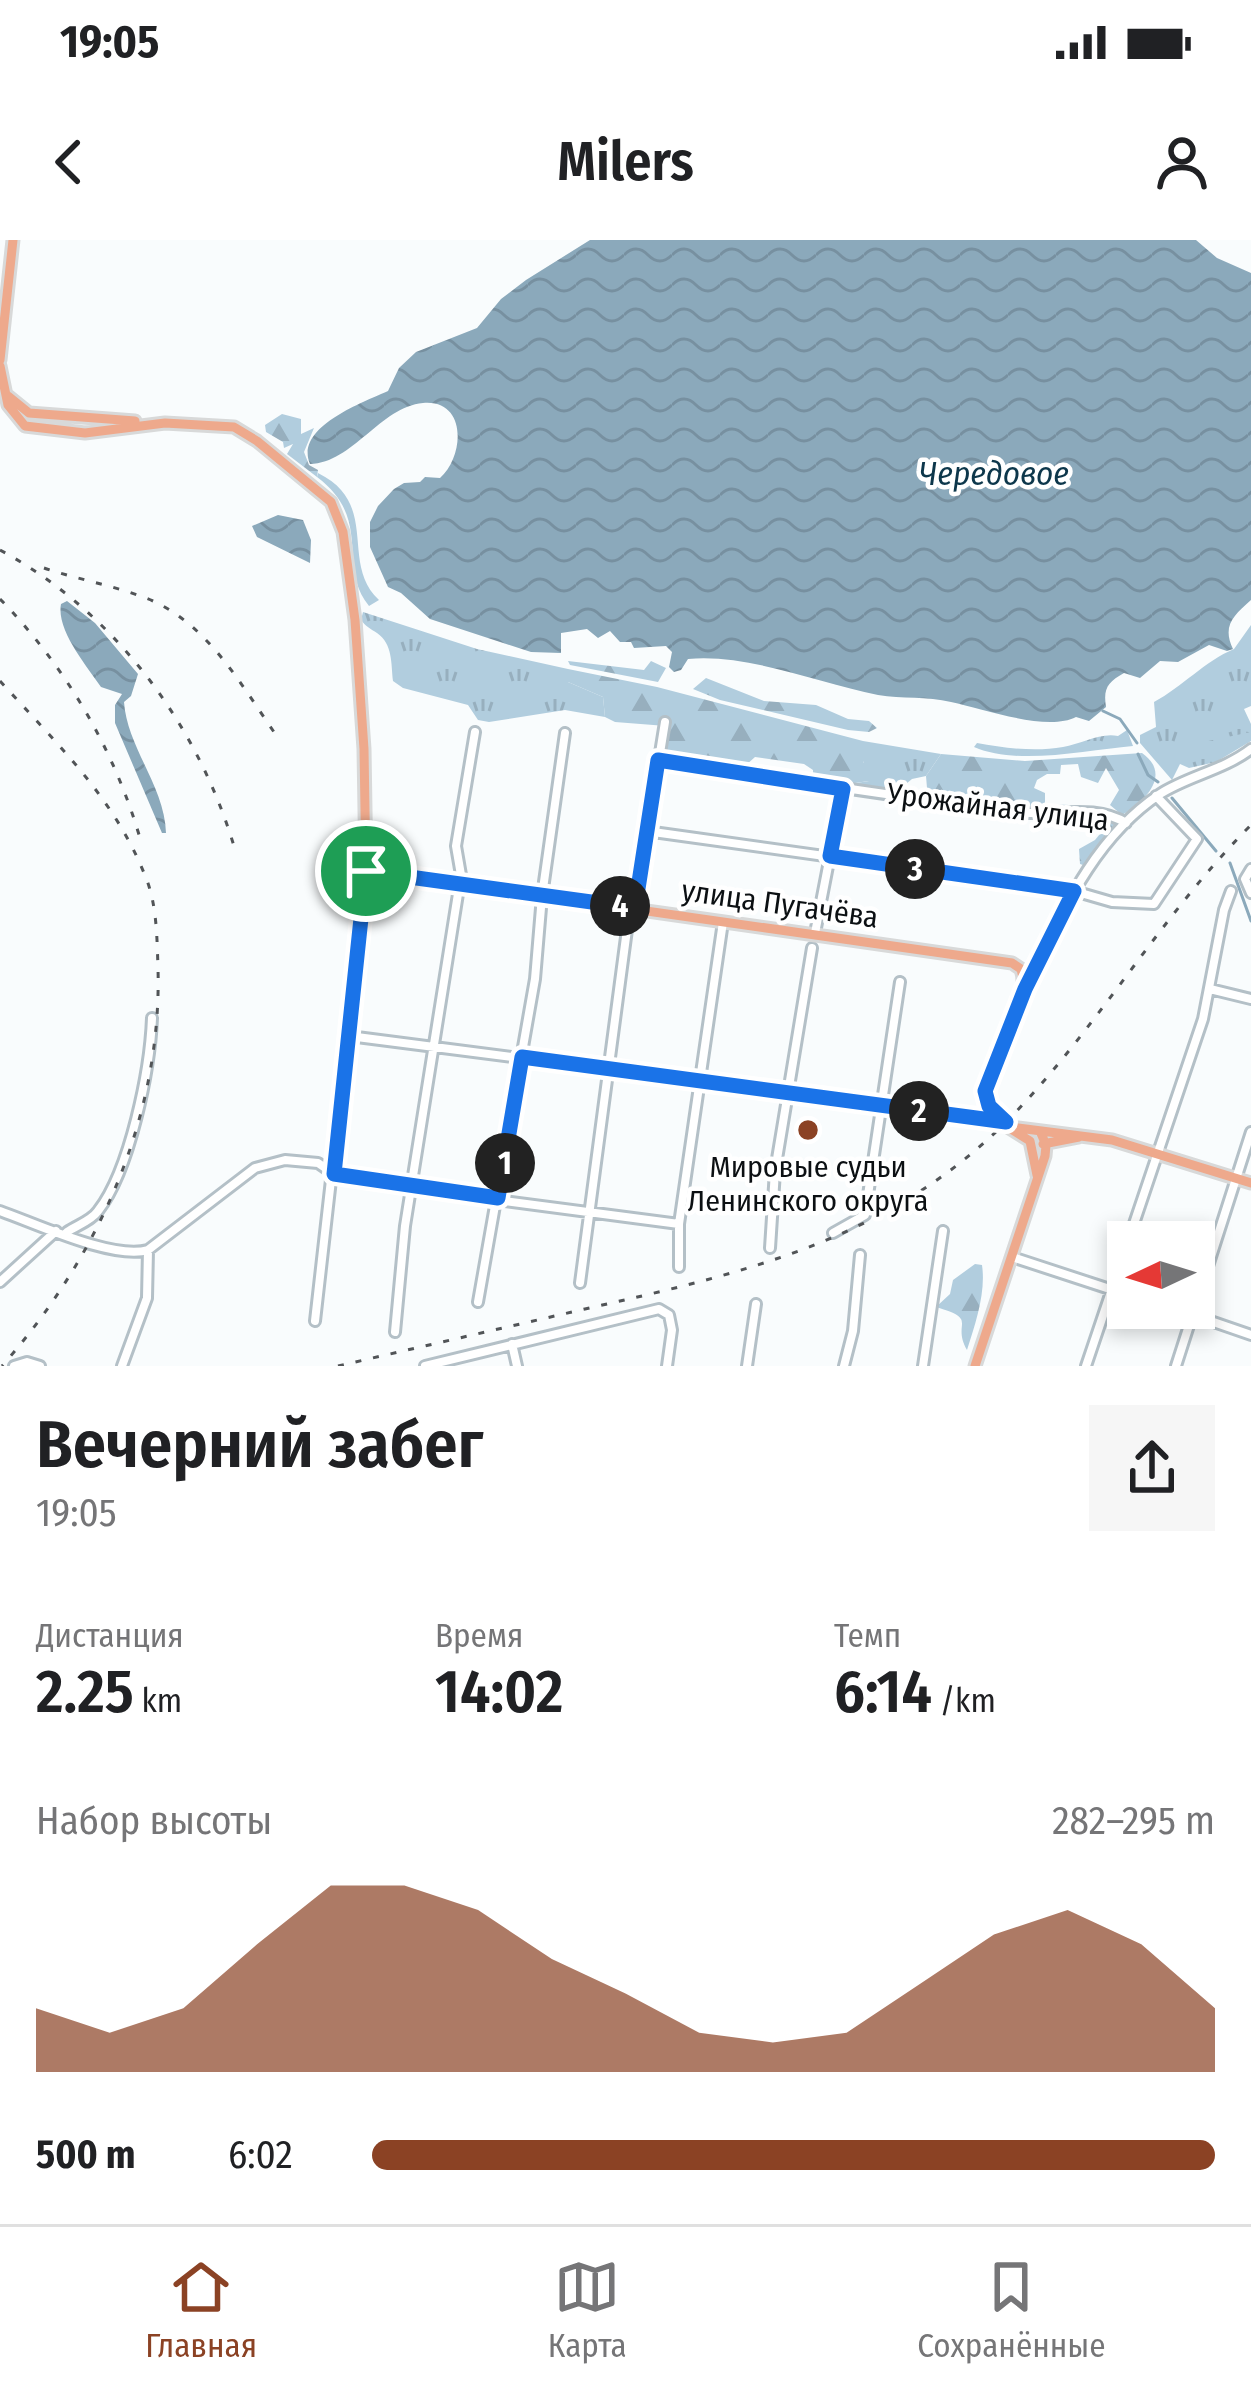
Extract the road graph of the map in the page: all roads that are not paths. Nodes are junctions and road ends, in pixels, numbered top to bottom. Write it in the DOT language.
graph roads {
  1 [pos="13,240"];
  2 [pos="4,284"];
  3 [pos="0,363"];
  4 [pos="2,393"];
  5 [pos="665,722"];
  6 [pos="475,732"];
  7 [pos="565,733"];
  8 [pos="1251,749"];
  9 [pos="658,760"];
  10 [pos="843,789"];
  11 [pos="1156,796"];
  12 [pos="1126,823"];
  13 [pos="646,831"];
  14 [pos="830,856"];
  15 [pos="366,871"];
  16 [pos="1249,872"];
  17 [pos="459,884"];
  18 [pos="1074,891"];
  19 [pos="1231,891"];
  20 [pos="1251,893"];
  21 [pos="542,896"];
  22 [pos="632,908"];
  23 [pos="723,920"];
  24 [pos="815,933"];
  25 [pos="812,948"];
  26 [pos="1038,963"];
  27 [pos="1021,969"];
  28 [pos="900,982"];
  29 [pos="1210,988"];
  30 [pos="1025,989"];
  31 [pos="1251,999"];
  32 [pos="152,1018"];
  33 [pos="349,1036"];
  34 [pos="433,1045"];
  35 [pos="522,1057"];
  36 [pos="610,1069"];
  37 [pos="700,1082"];
  38 [pos="788,1094"];
  39 [pos="985,1099"];
  40 [pos="879,1107"];
  41 [pos="968,1115"];
  42 [pos="1005,1123"];
  43 [pos="1040,1131"];
  44 [pos="1251,1132"];
  45 [pos="1067,1138"];
  46 [pos="1030,1141"];
  47 [pos="1046,1145"];
  48 [pos="1160,1155"];
  49 [pos="1042,1163"];
  50 [pos="334,1174"];
  51 [pos="1037,1175"];
  52 [pos="1237,1179"];
  53 [pos="1251,1184"];
  54 [pos="413,1189"];
  55 [pos="498,1198"];
  56 [pos="0,1211"];
  57 [pos="592,1211"];
  58 [pos="1133,1221"];
  59 [pos="680,1224"];
  60 [pos="943,1231"];
  61 [pos="62,1232"];
  62 [pos="833,1233"];
  63 [pos="1215,1245"];
  64 [pos="770,1248"];
  65 [pos="148,1250"];
  66 [pos="860,1256"];
  67 [pos="1012,1257"];
  68 [pos="680,1267"];
  69 [pos="0,1282"];
  70 [pos="580,1283"];
  71 [pos="1107,1289"];
  72 [pos="1107,1300"];
  73 [pos="478,1302"];
  74 [pos="756,1304"];
  75 [pos="315,1321"];
  76 [pos="1215,1322"];
  77 [pos="1187,1329"];
  78 [pos="395,1332"];
  79 [pos="1251,1335"];
  80 [pos="512,1344"];
  81 [pos="14,1366"];
  82 [pos="40,1366"];
  83 [pos="122,1366"];
  84 [pos="424,1366"];
  85 [pos="518,1366"];
  86 [pos="667,1366"];
  87 [pos="747,1366"];
  88 [pos="844,1366"];
  89 [pos="923,1366"];
  90 [pos="975,1366"];
  91 [pos="1086,1366"];
  92 [pos="1176,1366"];
  1 -- 2 [label="main road"];
  2 -- 3 [label="main road"];
  3 -- 4 [label="main road"];
  4 -- 15 [label="main road"];
  5 -- 9 [label="street"];
  6 -- 17 [label="street"];
  7 -- 21 [label="street"];
  8 -- 11 [label="street"];
  9 -- 10 [label="street, Урожайная улица"];
  9 -- 13 [label="street"];
  10 -- 12 [label="street, Урожайная улица"];
  10 -- 14 [label="street"];
  11 -- 12 [label="street"];
  11 -- 18 [label="street"];
  12 -- 18 [label="street"];
  13 -- 14 [label="street"];
  13 -- 22 [label="street"];
  14 -- 18 [label="street"];
  14 -- 24 [label="street"];
  15 -- 17 [label="main road, улица Пугачёва"];
  15 -- 33 [label="street"];
  16 -- 20 [label="street"];
  17 -- 21 [label="main road, улица Пугачёва"];
  17 -- 34 [label="street"];
  18 -- 26 [label="street"];
  19 -- 29 [label="street"];
  21 -- 22 [label="main road, улица Пугачёва"];
  21 -- 35 [label="street"];
  22 -- 23 [label="main road, улица Пугачёва"];
  22 -- 36 [label="street"];
  23 -- 24 [label="main road, улица Пугачёва"];
  23 -- 37 [label="street"];
  24 -- 27 [label="main road, улица Пугачёва"];
  25 -- 38 [label="street"];
  26 -- 27 [label="street"];
  26 -- 30 [label="street"];
  27 -- 30 [label="main road"];
  28 -- 40 [label="street"];
  29 -- 31 [label="street"];
  29 -- 48 [label="street"];
  30 -- 39 [label="main road"];
  32 -- 61 [label="street"];
  33 -- 34 [label="street"];
  33 -- 50 [label="street"];
  34 -- 35 [label="street"];
  34 -- 54 [label="street"];
  35 -- 36 [label="street"];
  35 -- 55 [label="street"];
  36 -- 37 [label="street"];
  36 -- 57 [label="street"];
  37 -- 38 [label="street"];
  37 -- 59 [label="street"];
  38 -- 40 [label="street"];
  38 -- 64 [label="street"];
  39 -- 41 [label="street"];
  39 -- 42 [label="main road"];
  40 -- 41 [label="street"];
  40 -- 62 [label="street"];
  41 -- 42 [label="street"];
  42 -- 43 [label="main road"];
  42 -- 46 [label="main road"];
  43 -- 45 [label="main road"];
  43 -- 47 [label="main road"];
  44 -- 52 [label="street"];
  45 -- 47 [label="main road"];
  45 -- 48 [label="main road"];
  45 -- 49 [label="main road"];
  46 -- 47 [label="main road"];
  46 -- 51 [label="main road"];
  47 -- 49 [label="main road"];
  47 -- 51 [label="main road"];
  48 -- 52 [label="main road"];
  48 -- 58 [label="street"];
  49 -- 51 [label="main road"];
  50 -- 54 [label="street"];
  50 -- 65 [label="street"];
  50 -- 75 [label="street"];
  51 -- 67 [label="main road"];
  52 -- 53 [label="main road"];
  52 -- 63 [label="street"];
  54 -- 55 [label="street"];
  54 -- 78 [label="street"];
  55 -- 57 [label="street"];
  55 -- 73 [label="street"];
  56 -- 61 [label="street"];
  57 -- 59 [label="street"];
  57 -- 70 [label="street"];
  59 -- 68 [label="street"];
  60 -- 89 [label="street"];
  61 -- 65 [label="street"];
  61 -- 69 [label="street"];
  65 -- 83 [label="street"];
  66 -- 88 [label="street"];
  67 -- 71 [label="street"];
  67 -- 90 [label="main road"];
  72 -- 91 [label="street"];
  74 -- 87 [label="street"];
  76 -- 79 [label="street"];
  77 -- 92 [label="street"];
  80 -- 84 [label="street"];
  80 -- 85 [label="street"];
  80 -- 86 [label="street"];
  81 -- 82 [label="street"];
}
